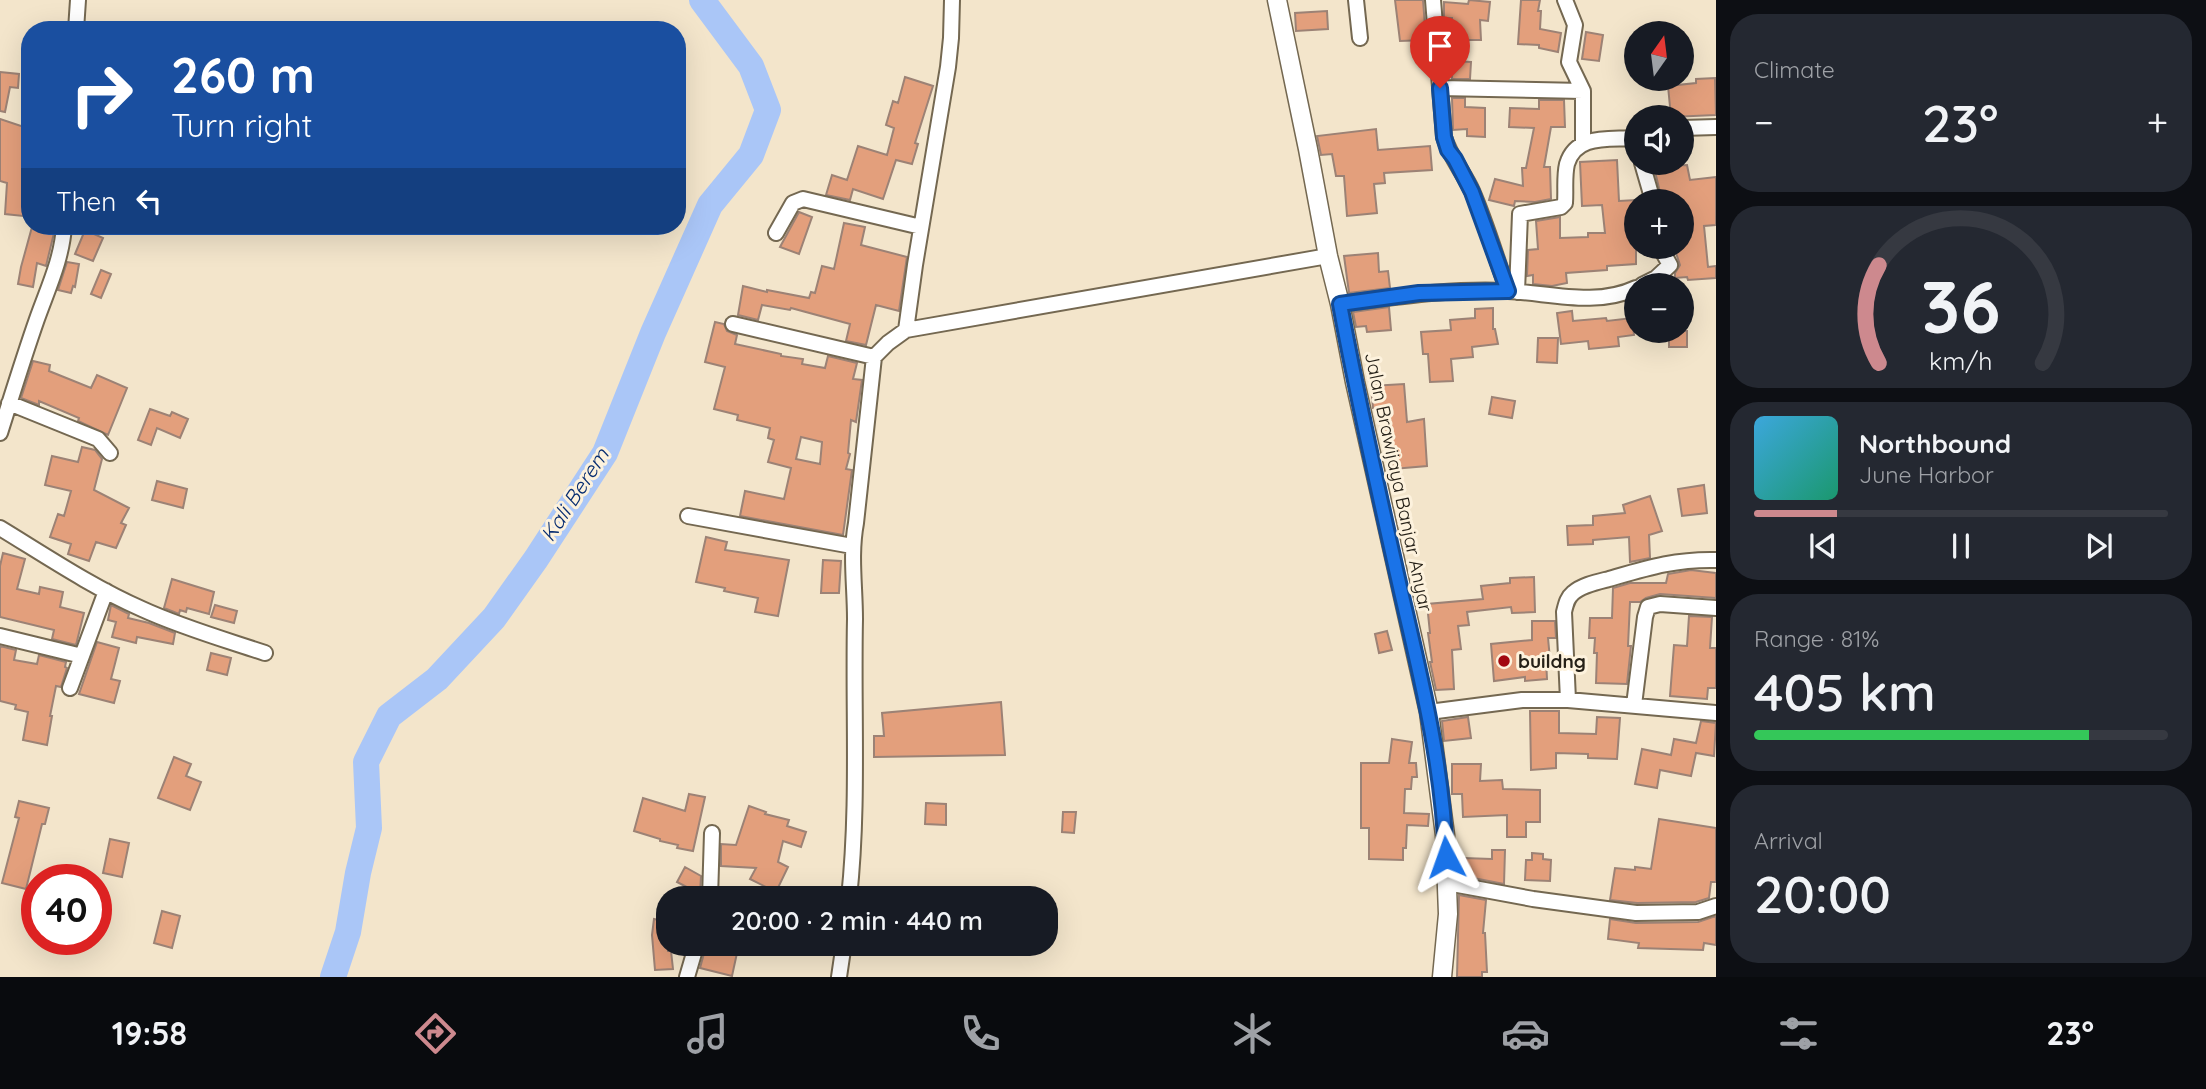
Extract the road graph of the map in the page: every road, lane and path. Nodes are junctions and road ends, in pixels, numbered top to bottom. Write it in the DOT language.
graph roads {
  1 [pos="78,0"];
  2 [pos="952,0"];
  3 [pos="1278,0"];
  4 [pos="1356,0"];
  5 [pos="1433,0"];
  6 [pos="1565,0"];
  7 [pos="77,21"];
  8 [pos="1360,38"];
  9 [pos="1440,88"];
  10 [pos="1583,91"];
  11 [pos="1716,127"];
  12 [pos="1694,128"];
  13 [pos="1624,140"];
  14 [pos="1583,142"];
  15 [pos="921,227"];
  16 [pos="776,233"];
  17 [pos="63,235"];
  18 [pos="1328,256"];
  19 [pos="1667,259"];
  20 [pos="1661,273"];
  21 [pos="1513,291"];
  22 [pos="1624,291"];
  23 [pos="1340,304"];
  24 [pos="733,324"];
  25 [pos="906,330"];
  26 [pos="874,357"];
  27 [pos="9,403"];
  28 [pos="0,433"];
  29 [pos="110,453"];
  30 [pos="688,516"];
  31 [pos="0,528"];
  32 [pos="852,546"];
  33 [pos="1716,560"];
  34 [pos="106,591"];
  35 [pos="1716,608"];
  36 [pos="0,636"];
  37 [pos="265,653"];
  38 [pos="82,656"];
  39 [pos="70,688"];
  40 [pos="1568,700"];
  41 [pos="1634,705"];
  42 [pos="1429,712"];
  43 [pos="1716,713"];
  44 [pos="712,833"];
  45 [pos="1447,883"];
  46 [pos="710,886"];
  47 [pos="850,886"];
  48 [pos="1716,905"];
  49 [pos="694,956"];
  50 [pos="842,956"];
  51 [pos="688,977"];
  52 [pos="839,977"];
  53 [pos="1442,977"];
  1 -- 7 [label="street"];
  2 -- 15 [label="street"];
  3 -- 18 [label="street, Jalan Brawijaya Banjar Anyar"];
  4 -- 8 [label="street"];
  5 -- 9 [label="street"];
  6 -- 10 [label="street"];
  9 -- 10 [label="street"];
  9 -- 21 [label="street"];
  10 -- 14 [label="street"];
  11 -- 12 [label="street"];
  13 -- 14 [label="street"];
  14 -- 21 [label="street"];
  15 -- 16 [label="street"];
  15 -- 25 [label="street"];
  17 -- 27 [label="street"];
  18 -- 23 [label="street, Jalan Brawijaya Banjar Anyar"];
  18 -- 25 [label="street"];
  19 -- 20 [label="street"];
  21 -- 22 [label="street"];
  21 -- 23 [label="street"];
  23 -- 42 [label="street, Jalan Brawijaya Banjar Anyar"];
  24 -- 26 [label="street"];
  25 -- 26 [label="street"];
  26 -- 32 [label="street"];
  27 -- 28 [label="street"];
  27 -- 29 [label="street"];
  30 -- 32 [label="street"];
  31 -- 34 [label="street"];
  32 -- 47 [label="street"];
  33 -- 40 [label="street"];
  34 -- 37 [label="street"];
  34 -- 38 [label="street"];
  35 -- 41 [label="street"];
  36 -- 38 [label="street"];
  38 -- 39 [label="street"];
  40 -- 41 [label="street"];
  40 -- 42 [label="street"];
  41 -- 43 [label="street"];
  42 -- 45 [label="street, Jalan Brawijaya Banjar Anyar"];
  44 -- 46 [label="street"];
  45 -- 48 [label="street"];
  45 -- 53 [label="street, Jalan Brawijaya Banjar Anyar"];
  49 -- 51 [label="street"];
  50 -- 52 [label="street"];
}
